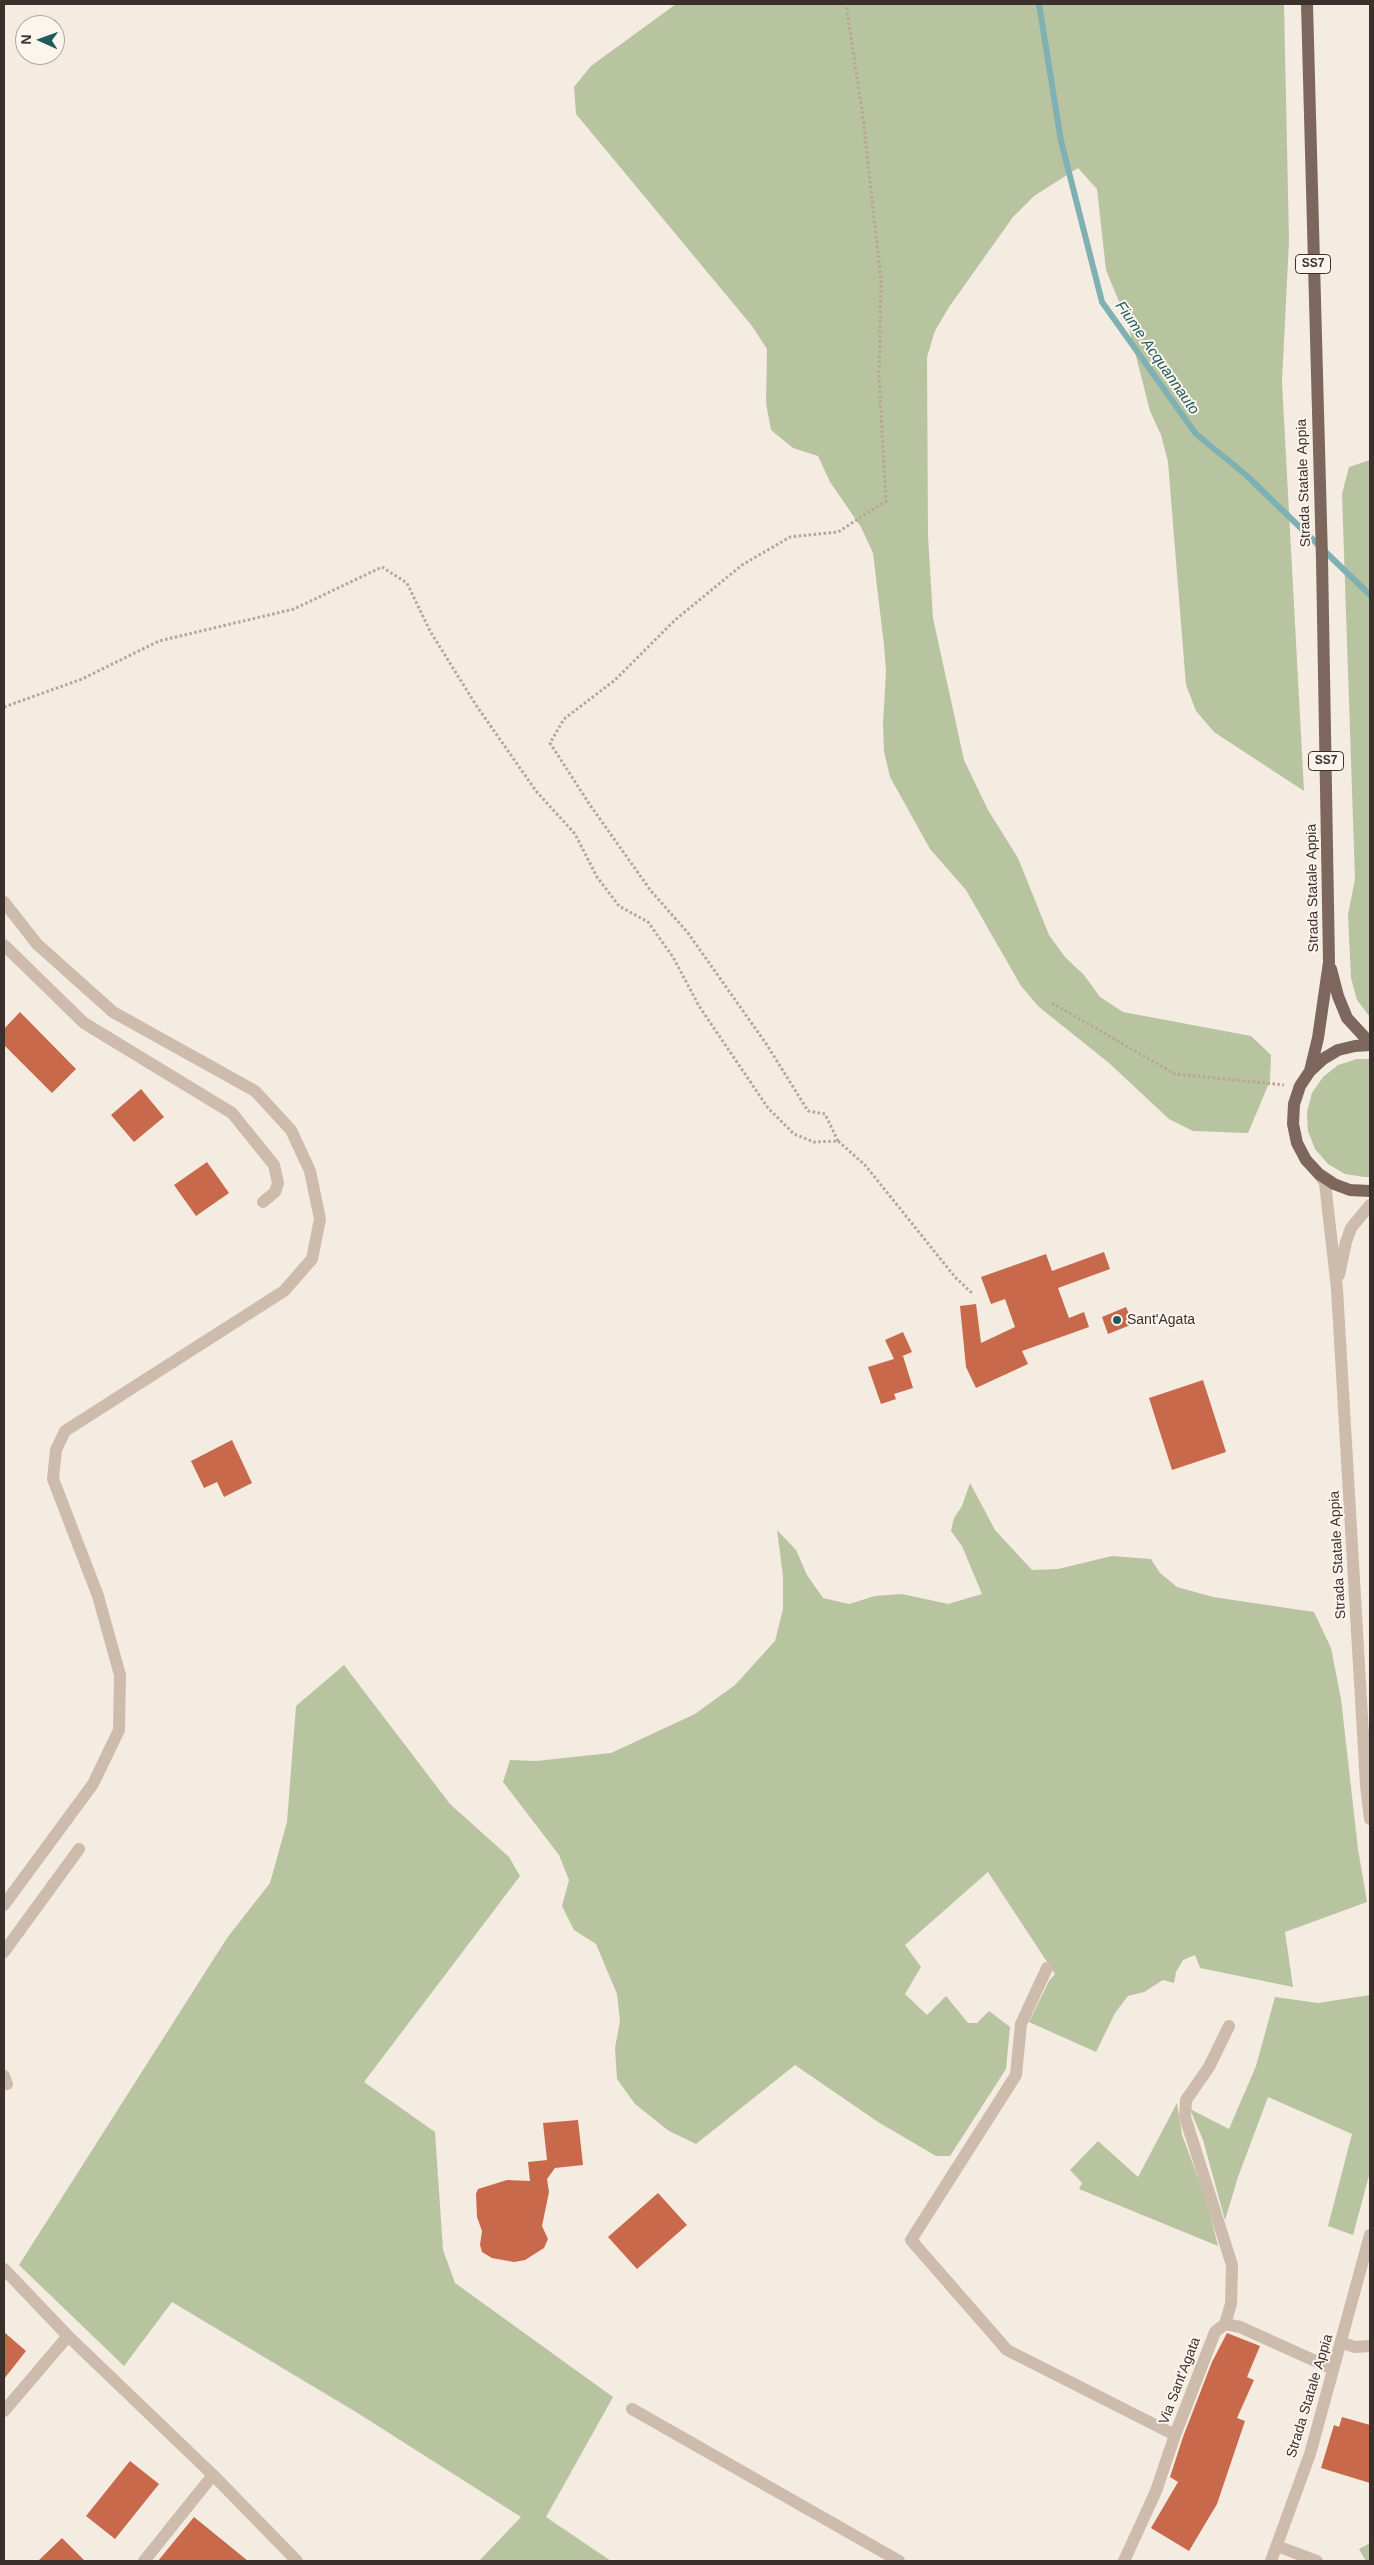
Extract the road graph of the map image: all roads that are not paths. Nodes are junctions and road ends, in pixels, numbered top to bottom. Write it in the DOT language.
graph roads {
  1 [pos="1307,4"];
  2 [pos="4,902"];
  3 [pos="4,944"];
  4 [pos="1329,962"];
  5 [pos="1370,1044"];
  6 [pos="1310,1071"];
  7 [pos="1319,1174"];
  8 [pos="1370,1191"];
  9 [pos="263,1202"];
  10 [pos="1370,1205"];
  11 [pos="1337,1289"];
  12 [pos="1370,1818"];
  13 [pos="79,1849"];
  14 [pos="4,1905"];
  15 [pos="4,1952"];
  16 [pos="1047,1968"];
  17 [pos="1229,2026"];
  18 [pos="1370,2236"];
  19 [pos="4,2269"];
  20 [pos="1225,2324"];
  21 [pos="68,2336"];
  22 [pos="1342,2343"];
  23 [pos="1370,2346"];
  24 [pos="1333,2369"];
  25 [pos="632,2409"];
  26 [pos="4,2411"];
  27 [pos="1175,2435"];
  28 [pos="213,2475"];
  29 [pos="1278,2546"];
  30 [pos="144,2561"];
  31 [pos="297,2561"];
  32 [pos="899,2561"];
  33 [pos="1124,2561"];
  34 [pos="1271,2561"];
  35 [pos="1317,2561"];
  1 -- 4 [label="main road, Strada Statale Appia / SS7"];
  2 -- 14 [label="street"];
  3 -- 9 [label="street"];
  4 -- 5 [label="main road, Strada Statale Appia / SS7"];
  4 -- 6 [label="main road, Strada Statale Appia / SS7"];
  5 -- 6 [label="main road, Strada Statale Appia / SS7"];
  6 -- 7 [label="main road, Strada Statale Appia / SS7"];
  7 -- 8 [label="main road, Strada Statale Appia / SS7"];
  7 -- 11 [label="street, Strada Statale Appia / SS7"];
  10 -- 11 [label="street, Strada Statale Appia / SS7"];
  11 -- 12 [label="street, Strada Statale Appia / SS7"];
  13 -- 15 [label="street"];
  16 -- 27 [label="street"];
  17 -- 20 [label="street"];
  18 -- 22 [label="street, Strada Statale Appia"];
  19 -- 21 [label="street"];
  20 -- 24 [label="street"];
  20 -- 27 [label="street, Via Sant'Agata"];
  21 -- 26 [label="street"];
  21 -- 28 [label="street"];
  22 -- 23 [label="street"];
  22 -- 24 [label="street, Strada Statale Appia"];
  24 -- 29 [label="street, Strada Statale Appia"];
  25 -- 32 [label="street"];
  27 -- 33 [label="street, Via Sant'Agata"];
  28 -- 30 [label="street"];
  28 -- 31 [label="street"];
  29 -- 34 [label="street, Strada Statale Appia"];
  29 -- 35 [label="street"];
}
